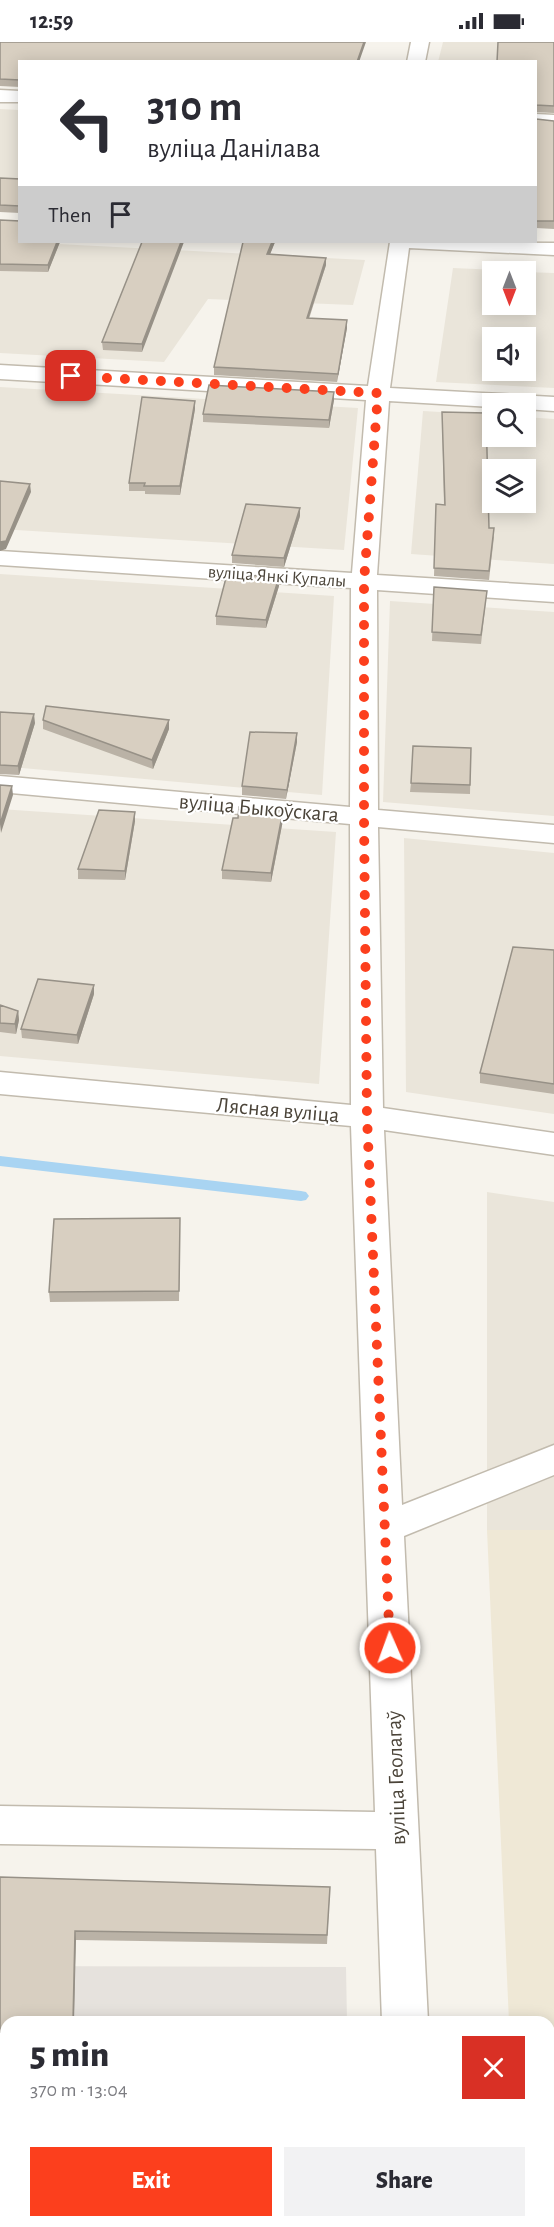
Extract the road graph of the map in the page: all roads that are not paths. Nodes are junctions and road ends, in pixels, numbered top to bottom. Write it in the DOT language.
graph roads {
  1 [pos="420,42"];
  2 [pos="416,60"];
  3 [pos="0,96"];
  4 [pos="18,97"];
  5 [pos="537,120"];
  6 [pos="554,121"];
  7 [pos="403,243"];
  8 [pos="425,243"];
  9 [pos="554,249"];
  10 [pos="0,372"];
  11 [pos="378,393"];
  12 [pos="554,404"];
  13 [pos="0,558"];
  14 [pos="364,582"];
  15 [pos="554,594"];
  16 [pos="0,784"];
  17 [pos="364,816"];
  18 [pos="554,834"];
  19 [pos="0,1083"];
  20 [pos="367,1117"];
  21 [pos="554,1144"];
  22 [pos="554,1459"];
  23 [pos="385,1528"];
  24 [pos="0,1825"];
  25 [pos="398,1831"];
  26 [pos="405,2016"];
  1 -- 2 [label="street"];
  3 -- 4 [label="street"];
  5 -- 6 [label="street"];
  7 -- 11 [label="street, вуліца Геолагаў"];
  8 -- 9 [label="street"];
  10 -- 11 [label="street"];
  11 -- 12 [label="street"];
  11 -- 14 [label="street, вуліца Геолагаў"];
  13 -- 14 [label="street, вуліца Янкі Купалы"];
  14 -- 15 [label="street, вуліца Янкі Купалы"];
  14 -- 17 [label="street, вуліца Геолагаў"];
  16 -- 17 [label="street, вуліца Быкоўскага"];
  17 -- 18 [label="street, вуліца Быкоўскага"];
  17 -- 20 [label="street, вуліца Геолагаў"];
  19 -- 20 [label="street, Лясная вуліца"];
  20 -- 21 [label="street, Лясная вуліца"];
  20 -- 23 [label="street, вуліца Геолагаў"];
  22 -- 23 [label="street"];
  23 -- 25 [label="street, вуліца Геолагаў"];
  24 -- 25 [label="street"];
  25 -- 26 [label="street, вуліца Геолагаў"];
}
